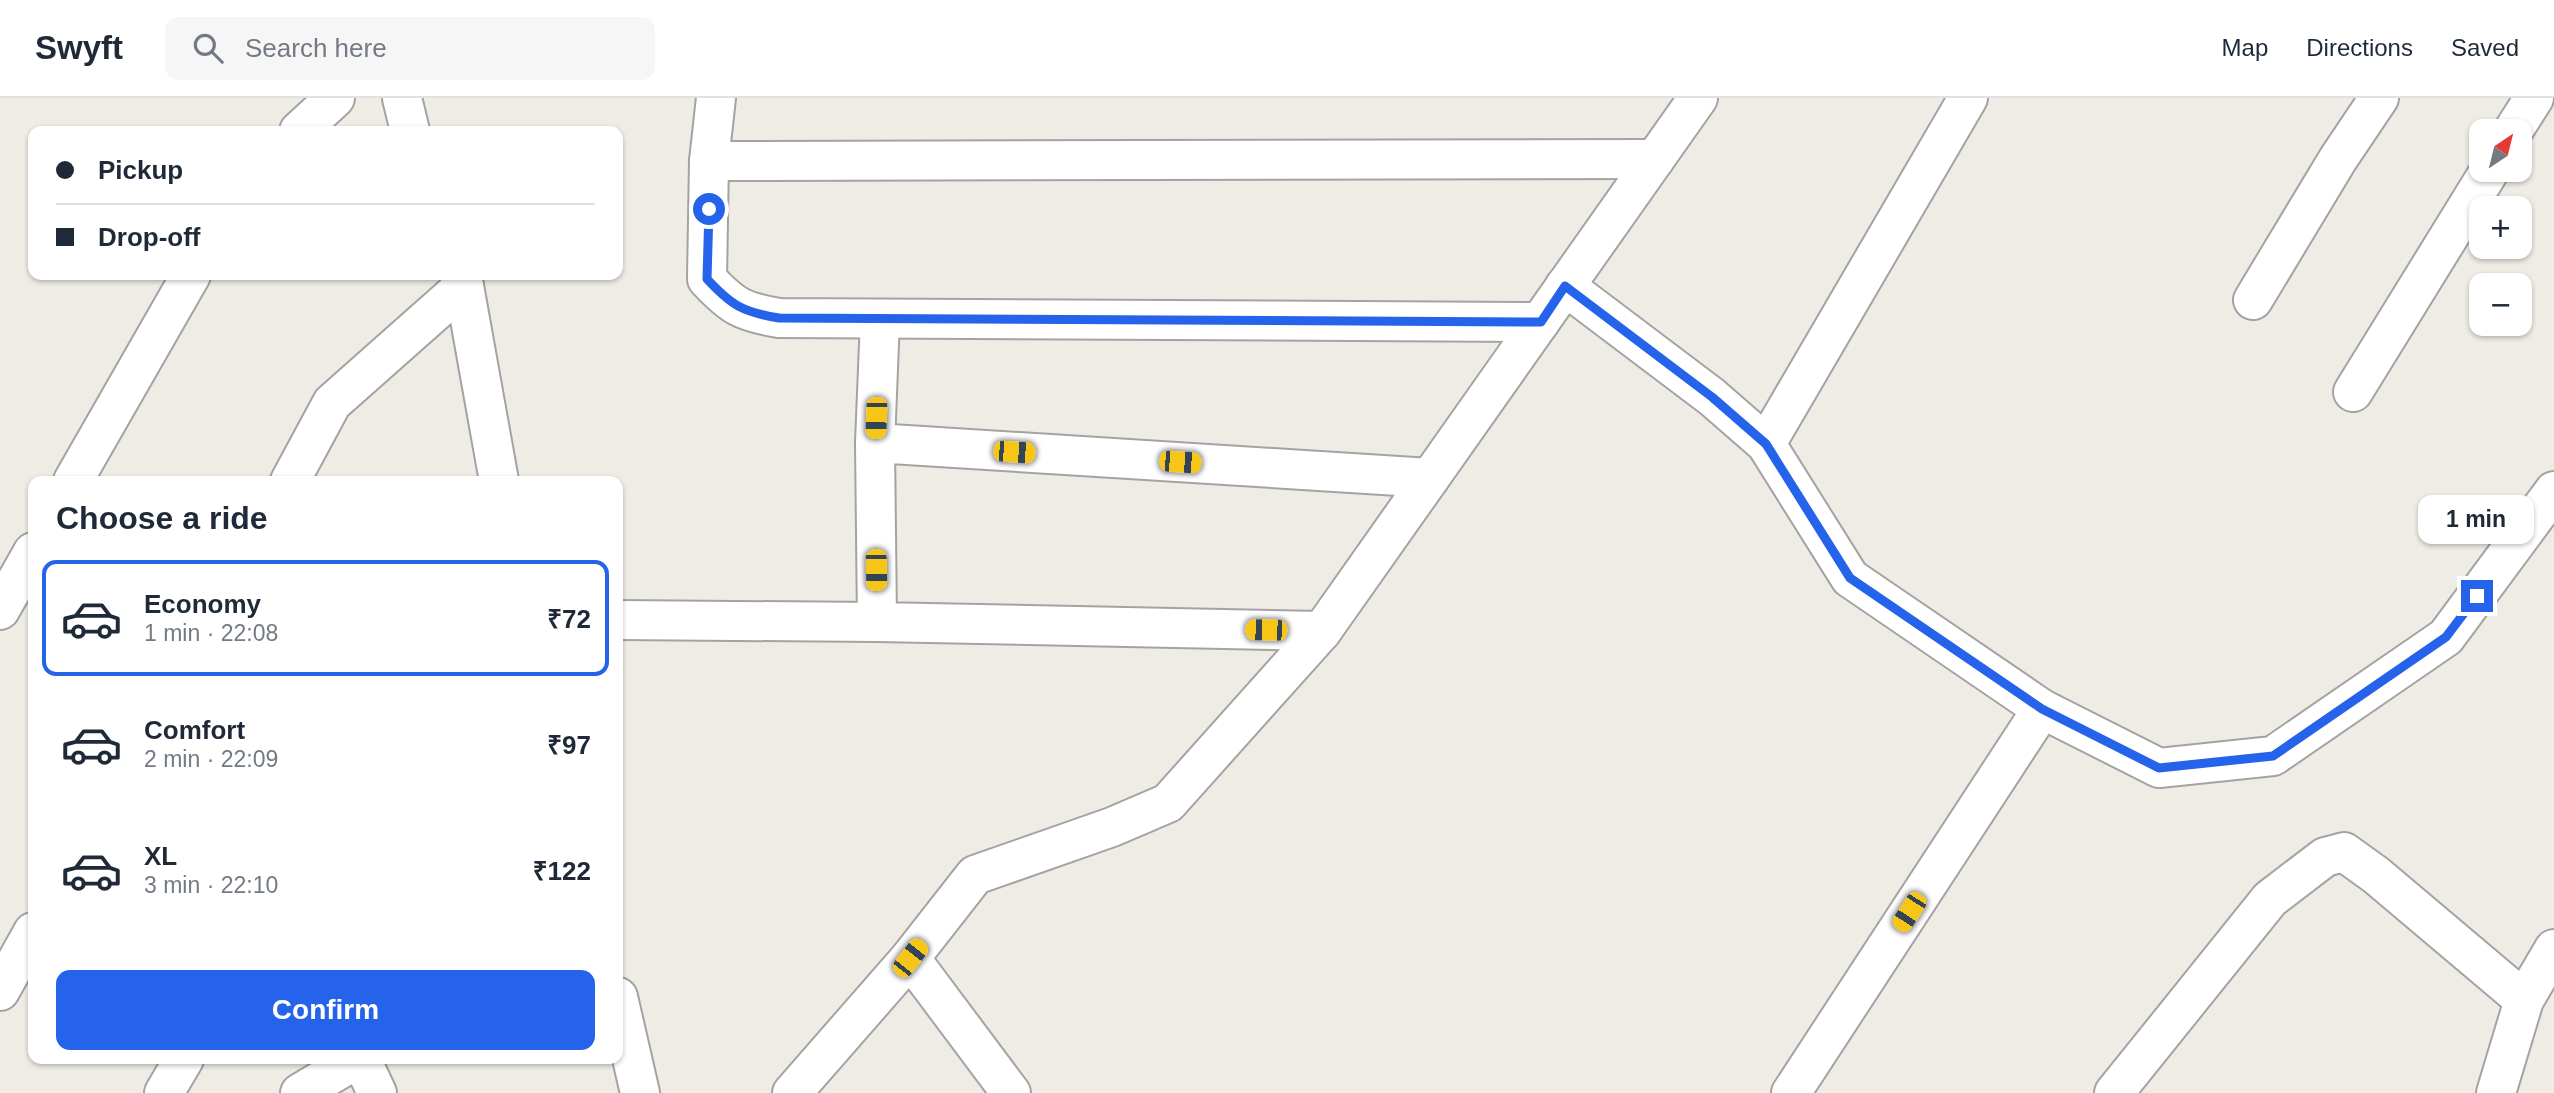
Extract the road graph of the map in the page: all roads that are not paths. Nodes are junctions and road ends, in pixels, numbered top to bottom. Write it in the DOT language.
graph roads {
  1 [pos="334,98"];
  2 [pos="402,98"];
  3 [pos="716,98"];
  4 [pos="1698,98"];
  5 [pos="1968,98"];
  6 [pos="2379,98"];
  7 [pos="2534,98"];
  8 [pos="2521,119"];
  9 [pos="304,126"];
  10 [pos="409,126"];
  11 [pos="1655,159"];
  12 [pos="709,162"];
  13 [pos="2483,182"];
  14 [pos="188,280"];
  15 [pos="461,281"];
  16 [pos="1565,286"];
  17 [pos="2253,300"];
  18 [pos="880,318"];
  19 [pos="1541,322"];
  20 [pos="2353,392"];
  21 [pos="875,443"];
  22 [pos="1766,444"];
  23 [pos="76,476"];
  24 [pos="293,476"];
  25 [pos="498,476"];
  26 [pos="1430,478"];
  27 [pos="2554,491"];
  28 [pos="28,561"];
  29 [pos="0,610"];
  30 [pos="623,620"];
  31 [pos="877,622"];
  32 [pos="1322,631"];
  33 [pos="2042,709"];
  34 [pos="28,941"];
  35 [pos="2554,949"];
  36 [pos="910,958"];
  37 [pos="0,991"];
  38 [pos="2524,1000"];
  39 [pos="623,1020"];
  40 [pos="181,1064"];
  41 [pos="350,1064"];
  42 [pos="362,1064"];
  43 [pos="164,1093"];
  44 [pos="300,1093"];
  45 [pos="377,1093"];
  46 [pos="639,1093"];
  47 [pos="792,1093"];
  48 [pos="1011,1093"];
  49 [pos="1791,1093"];
  50 [pos="2114,1093"];
  51 [pos="2496,1093"];
  1 -- 9 [label="street"];
  2 -- 10 [label="street"];
  3 -- 12 [label="street"];
  4 -- 11 [label="street"];
  5 -- 22 [label="street"];
  6 -- 17 [label="street"];
  7 -- 8 [label="street"];
  11 -- 12 [label="street"];
  11 -- 16 [label="street"];
  12 -- 18 [label="street"];
  13 -- 20 [label="street"];
  14 -- 23 [label="street"];
  15 -- 24 [label="street"];
  15 -- 25 [label="street"];
  16 -- 19 [label="street"];
  16 -- 22 [label="street"];
  18 -- 19 [label="street"];
  18 -- 21 [label="street"];
  19 -- 26 [label="street"];
  21 -- 26 [label="street"];
  21 -- 31 [label="street"];
  22 -- 33 [label="street"];
  26 -- 32 [label="street"];
  27 -- 33 [label="street"];
  28 -- 29 [label="street"];
  30 -- 31 [label="street"];
  31 -- 32 [label="street"];
  32 -- 36 [label="street"];
  33 -- 49 [label="street"];
  34 -- 37 [label="street"];
  35 -- 38 [label="street"];
  36 -- 47 [label="street"];
  36 -- 48 [label="street"];
  38 -- 50 [label="street"];
  38 -- 51 [label="street"];
  39 -- 46 [label="street"];
  40 -- 43 [label="street"];
  41 -- 44 [label="street"];
  42 -- 45 [label="street"];
}
